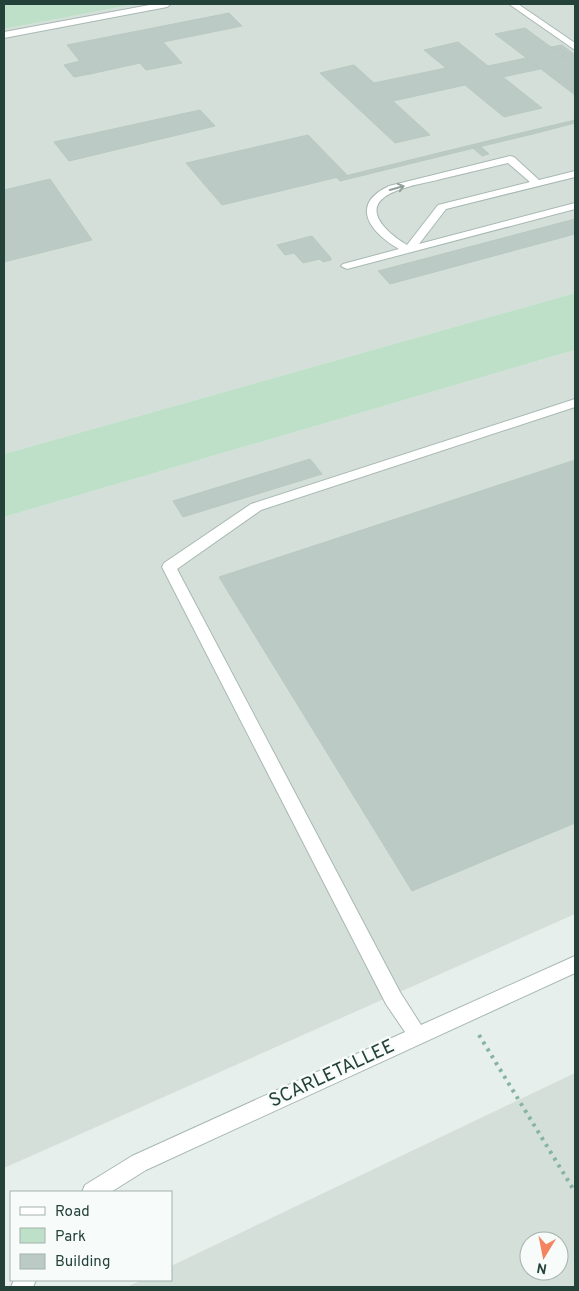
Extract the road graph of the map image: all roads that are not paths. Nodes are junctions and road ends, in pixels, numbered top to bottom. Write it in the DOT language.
graph roads {
  1 [pos="168,4"];
  2 [pos="514,4"];
  3 [pos="4,35"];
  4 [pos="575,47"];
  5 [pos="575,174"];
  6 [pos="537,183"];
  7 [pos="575,206"];
  8 [pos="408,250"];
  9 [pos="347,266"];
  10 [pos="575,403"];
  11 [pos="575,964"];
  12 [pos="418,1035"];
  13 [pos="94,1191"];
  1 -- 3 [label="street"];
  2 -- 4 [label="street"];
  5 -- 6 [label="street"];
  6 -- 8 [label="street"];
  8 -- 6 [label="street, one-way"];
  7 -- 8 [label="street"];
  8 -- 9 [label="street"];
  10 -- 12 [label="street"];
  11 -- 12 [label="street, SCARLETALLEE"];
  12 -- 13 [label="street, SCARLETALLEE"];
}
